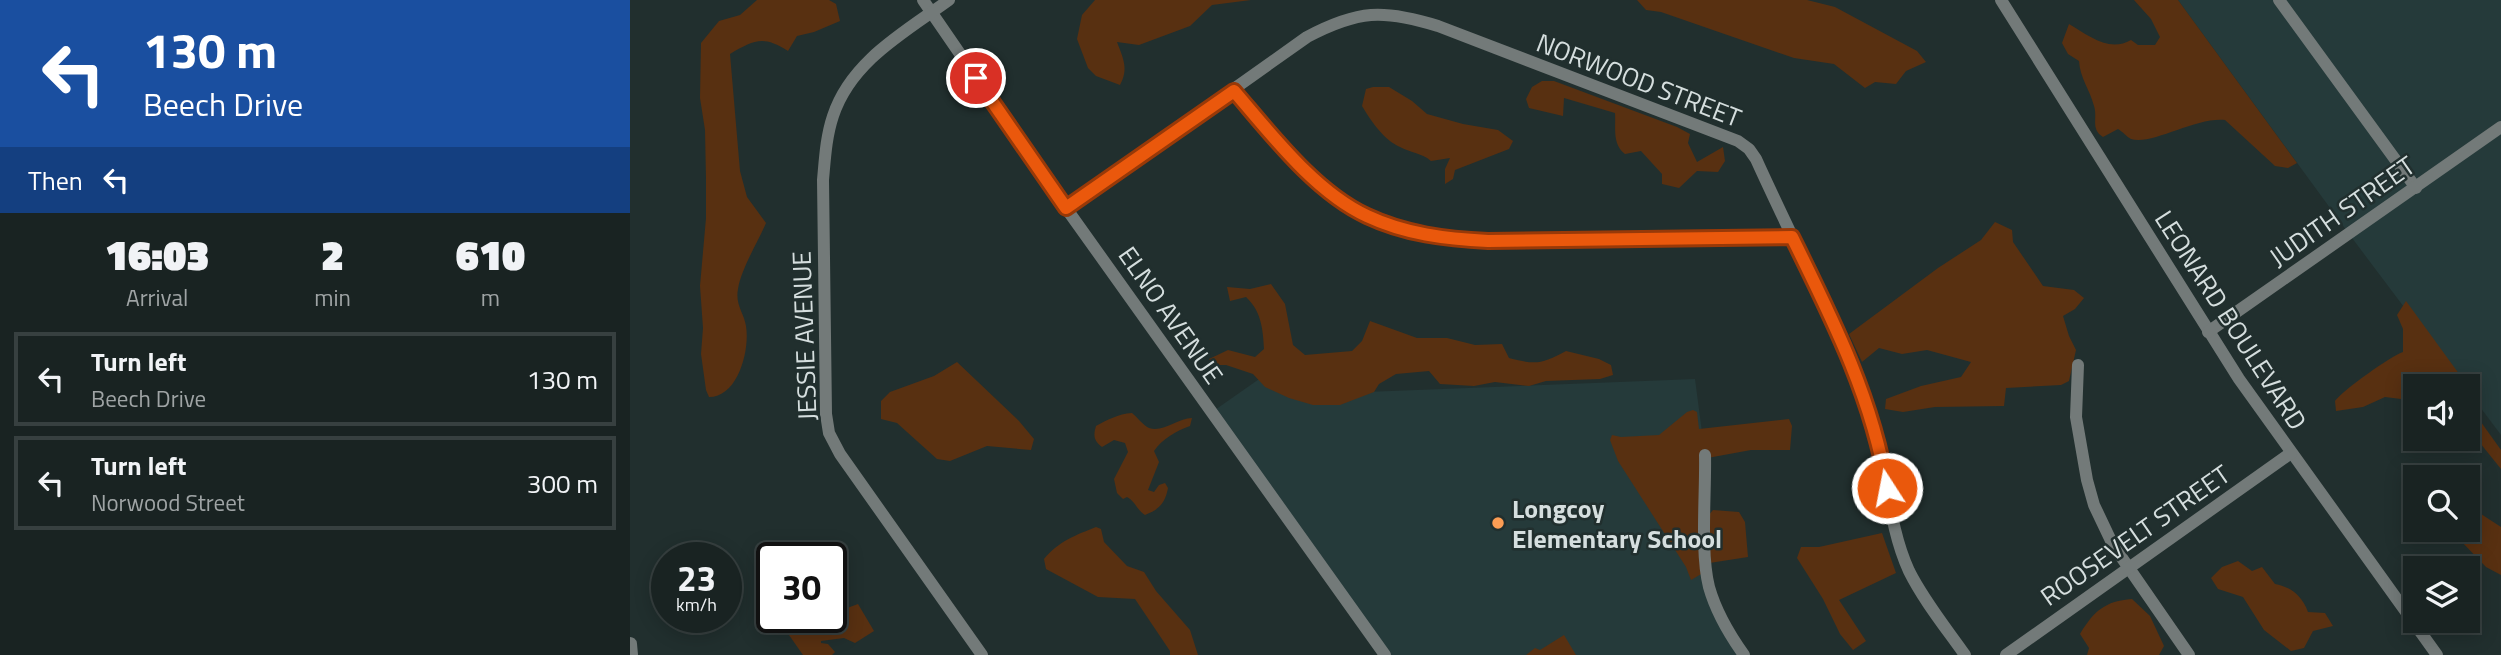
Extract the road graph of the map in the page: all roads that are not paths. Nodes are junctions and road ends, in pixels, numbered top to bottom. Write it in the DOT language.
graph roads {
  1 [pos="923,0"];
  2 [pos="949,0"];
  3 [pos="2001,0"];
  4 [pos="2279,0"];
  5 [pos="932,12"];
  6 [pos="1234,91"];
  7 [pos="2501,127"];
  8 [pos="2416,188"];
  9 [pos="1066,208"];
  10 [pos="1792,237"];
  11 [pos="2208,332"];
  12 [pos="2078,365"];
  13 [pos="2291,453"];
  14 [pos="1705,455"];
  15 [pos="2129,569"];
  16 [pos="630,644"];
  17 [pos="631,654"];
  18 [pos="982,655"];
  19 [pos="1385,655"];
  20 [pos="1744,655"];
  21 [pos="1965,655"];
  22 [pos="2006,655"];
  23 [pos="2189,655"];
  24 [pos="2437,655"];
  1 -- 5 [label="street, ELNO AVENUE"];
  2 -- 5 [label="street, JESSIE AVENUE"];
  3 -- 11 [label="street, LEONARD BOULEVARD"];
  4 -- 8 [label="street"];
  5 -- 9 [label="street, ELNO AVENUE"];
  5 -- 18 [label="street, JESSIE AVENUE"];
  6 -- 9 [label="street, NORWOOD STREET"];
  6 -- 10 [label="street"];
  6 -- 10 [label="street, NORWOOD STREET"];
  7 -- 8 [label="street, JUDITH STREET"];
  8 -- 11 [label="street, JUDITH STREET"];
  9 -- 19 [label="street, ELNO AVENUE"];
  10 -- 21 [label="street, NORWOOD STREET"];
  11 -- 13 [label="street, LEONARD BOULEVARD"];
  12 -- 15 [label="street"];
  13 -- 15 [label="street, ROOSEVELT STREET"];
  13 -- 24 [label="street, LEONARD BOULEVARD"];
  14 -- 20 [label="street"];
  15 -- 22 [label="street, ROOSEVELT STREET"];
  15 -- 23 [label="street"];
  16 -- 17 [label="street"];
}
